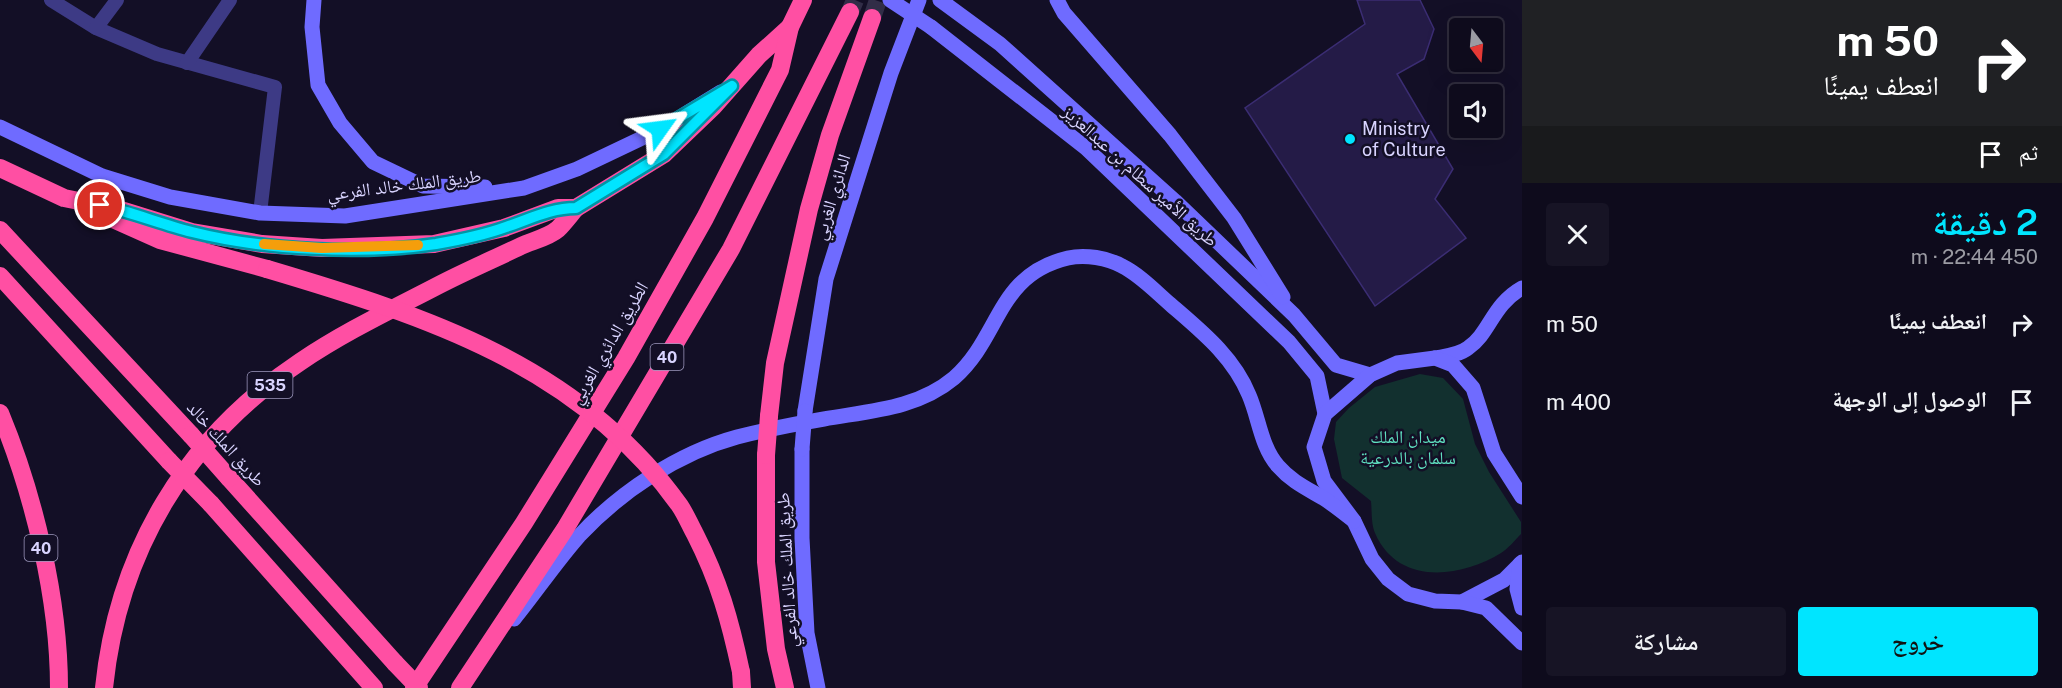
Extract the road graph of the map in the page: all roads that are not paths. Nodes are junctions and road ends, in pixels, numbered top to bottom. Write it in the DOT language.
graph roads {
  1 [pos="51,0"];
  2 [pos="117,0"];
  3 [pos="230,0"];
  4 [pos="314,0"];
  5 [pos="803,0"];
  6 [pos="890,0"];
  7 [pos="919,0"];
  8 [pos="1057,0"];
  9 [pos="943,2"];
  10 [pos="849,12"];
  11 [pos="872,18"];
  12 [pos="790,27"];
  13 [pos="96,28"];
  14 [pos="188,63"];
  15 [pos="732,86"];
  16 [pos="0,127"];
  17 [pos="0,168"];
  18 [pos="524,188"];
  19 [pos="64,198"];
  20 [pos="576,208"];
  21 [pos="260,213"];
  22 [pos="0,230"];
  23 [pos="0,276"];
  24 [pos="1522,288"];
  25 [pos="1294,315"];
  26 [pos="1435,358"];
  27 [pos="1371,375"];
  28 [pos="0,413"];
  29 [pos="1325,414"];
  30 [pos="802,449"];
  31 [pos="1522,497"];
  32 [pos="1354,521"];
  33 [pos="1521,563"];
  34 [pos="1462,602"];
  35 [pos="1522,608"];
  36 [pos="1522,642"];
  37 [pos="742,680"];
  38 [pos="59,688"];
  39 [pos="104,688"];
  40 [pos="374,688"];
  41 [pos="414,688"];
  42 [pos="419,688"];
  43 [pos="460,688"];
  44 [pos="785,688"];
  45 [pos="818,688"];
  1 -- 13 [label="street"];
  2 -- 13 [label="street"];
  3 -- 14 [label="street"];
  4 -- 18 [label="street"];
  5 -- 12 [label="highway, الطريق الدائري الغربي / 40"];
  6 -- 29 [label="street, طريق الأمير سطام بن عبدالعزيز, bridge"];
  7 -- 30 [label="street, الدائري الغربي, bridge"];
  8 -- 25 [label="street"];
  9 -- 25 [label="street, طريق الأمير سطام بن عبدالعزيز"];
  10 -- 43 [label="highway, 40"];
  11 -- 44 [label="highway, bridge"];
  12 -- 15 [label="highway, 535"];
  12 -- 41 [label="highway, الطريق الدائري الغربي / 40"];
  13 -- 14 [label="street"];
  14 -- 21 [label="street"];
  15 -- 18 [label="street, طريق الملك خالد الفرعي"];
  15 -- 20 [label="highway, 535"];
  16 -- 21 [label="street, طريق الملك خالد الفرعي"];
  17 -- 19 [label="highway, 535"];
  18 -- 21 [label="street, طريق الملك خالد الفرعي"];
  19 -- 20 [label="highway, 535"];
  19 -- 37 [label="highway, 535, bridge"];
  20 -- 39 [label="highway, 535"];
  22 -- 42 [label="highway, طريق الملك خالد, bridge"];
  23 -- 40 [label="highway, bridge"];
  24 -- 26 [label="street"];
  25 -- 27 [label="street, طريق الأمير سطام بن عبدالعزيز"];
  26 -- 27 [label="street"];
  26 -- 31 [label="street"];
  27 -- 29 [label="street"];
  28 -- 38 [label="highway, 40"];
  29 -- 32 [label="street"];
  30 -- 45 [label="street, طريق الملك خالد الفرعي"];
  32 -- 34 [label="street"];
  32 -- 43 [label="street"];
  33 -- 34 [label="street"];
  33 -- 35 [label="street"];
  34 -- 36 [label="street"];
}
